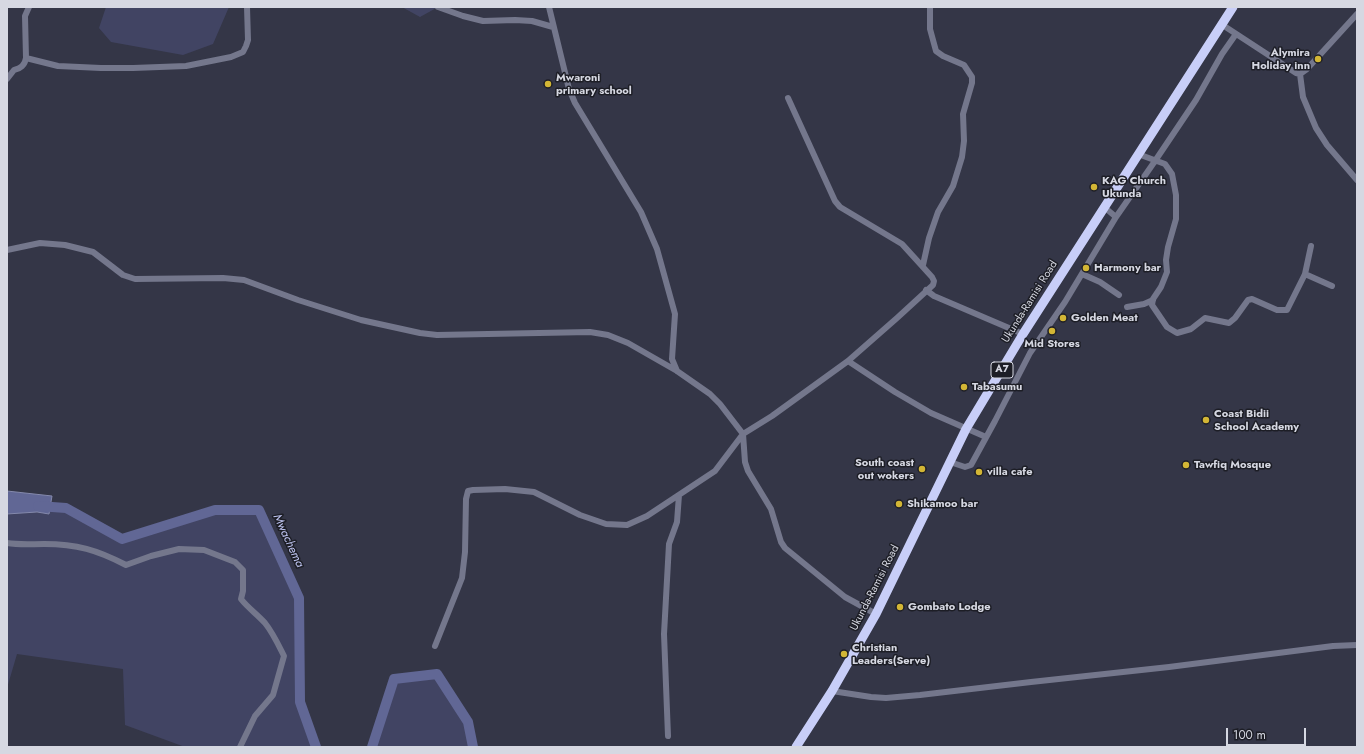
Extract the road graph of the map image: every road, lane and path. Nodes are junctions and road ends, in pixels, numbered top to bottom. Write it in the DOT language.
graph roads {
  1 [pos="29,7"];
  2 [pos="247,7"];
  3 [pos="438,7"];
  4 [pos="549,7"];
  5 [pos="930,7"];
  6 [pos="1233,7"];
  7 [pos="1357,14"];
  8 [pos="1221,24"];
  9 [pos="553,27"];
  10 [pos="1236,34"];
  11 [pos="26,58"];
  12 [pos="7,70"];
  13 [pos="14,70"];
  14 [pos="1300,74"];
  15 [pos="7,79"];
  16 [pos="788,98"];
  17 [pos="1138,154"];
  18 [pos="1155,161"];
  19 [pos="1357,180"];
  20 [pos="1104,207"];
  21 [pos="1116,217"];
  22 [pos="1311,246"];
  23 [pos="7,250"];
  24 [pos="923,265"];
  25 [pos="1082,274"];
  26 [pos="1305,274"];
  27 [pos="1332,286"];
  28 [pos="926,290"];
  29 [pos="1119,295"];
  30 [pos="1153,300"];
  31 [pos="1127,307"];
  32 [pos="1023,334"];
  33 [pos="848,361"];
  34 [pos="677,371"];
  35 [pos="966,429"];
  36 [pos="743,434"];
  37 [pos="986,437"];
  38 [pos="950,462"];
  39 [pos="679,495"];
  40 [pos="7,543"];
  41 [pos="876,614"];
  42 [pos="1357,645"];
  43 [pos="435,646"];
  44 [pos="832,691"];
  45 [pos="668,736"];
  46 [pos="240,747"];
  47 [pos="796,747"];
  1 -- 11 [label="street"];
  2 -- 11 [label="street"];
  3 -- 9 [label="street"];
  4 -- 9 [label="street"];
  5 -- 24 [label="street"];
  6 -- 8 [label="highway, Ukunda-Ramisi Road / A7"];
  7 -- 14 [label="street"];
  8 -- 10 [label="street"];
  8 -- 17 [label="highway, Ukunda-Ramisi Road / A7"];
  9 -- 34 [label="street"];
  10 -- 14 [label="street"];
  10 -- 18 [label="street"];
  11 -- 13 [label="street"];
  12 -- 13 [label="street"];
  13 -- 15 [label="street"];
  14 -- 19 [label="street"];
  16 -- 24 [label="street"];
  17 -- 18 [label="street"];
  17 -- 20 [label="highway, Ukunda-Ramisi Road / A7"];
  18 -- 21 [label="street"];
  18 -- 30 [label="street"];
  20 -- 21 [label="street"];
  20 -- 32 [label="highway, Ukunda-Ramisi Road / A7"];
  21 -- 25 [label="street"];
  22 -- 26 [label="street"];
  23 -- 34 [label="street"];
  24 -- 28 [label="street"];
  25 -- 29 [label="street"];
  25 -- 37 [label="street"];
  26 -- 27 [label="street"];
  26 -- 30 [label="street"];
  28 -- 32 [label="street"];
  28 -- 33 [label="street"];
  30 -- 31 [label="street"];
  32 -- 35 [label="highway, Ukunda-Ramisi Road / A7"];
  33 -- 35 [label="street"];
  33 -- 36 [label="street"];
  34 -- 36 [label="street"];
  35 -- 37 [label="street"];
  35 -- 38 [label="highway, Ukunda-Ramisi Road / A7"];
  36 -- 39 [label="street"];
  36 -- 41 [label="street"];
  37 -- 38 [label="street"];
  38 -- 41 [label="highway, Ukunda-Ramisi Road / A7"];
  39 -- 43 [label="street"];
  39 -- 45 [label="street"];
  40 -- 46 [label="street"];
  41 -- 44 [label="highway, Ukunda-Ramisi Road / A7"];
  42 -- 44 [label="street"];
  44 -- 47 [label="highway, Ukunda-Ramisi Road / A7"];
}
